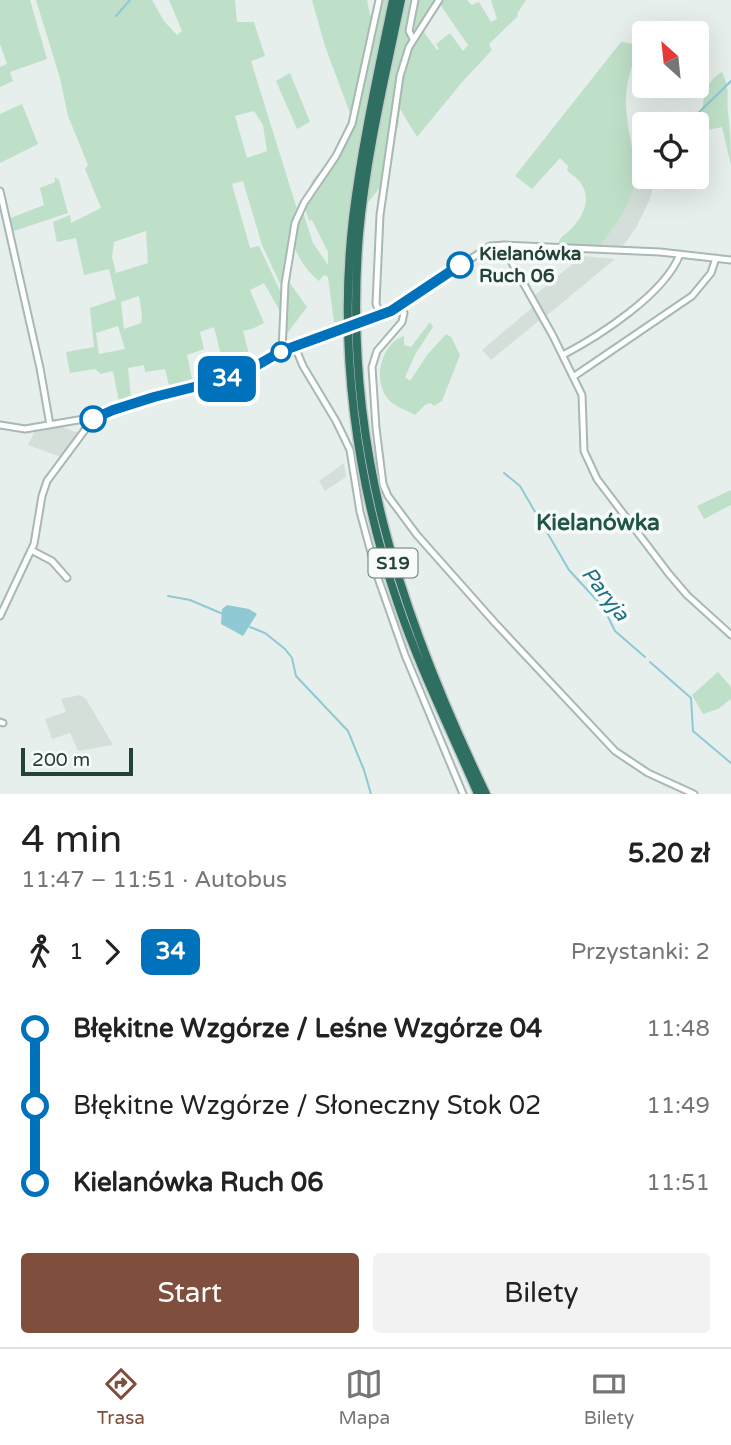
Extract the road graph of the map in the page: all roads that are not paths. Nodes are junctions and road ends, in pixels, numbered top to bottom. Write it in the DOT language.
graph roads {
  1 [pos="379,0"];
  2 [pos="393,0"];
  3 [pos="401,0"];
  4 [pos="415,0"];
  5 [pos="439,0"];
  6 [pos="413,39"];
  7 [pos="0,191"];
  8 [pos="505,245"];
  9 [pos="680,254"];
  10 [pos="716,258"];
  11 [pos="731,260"];
  12 [pos="400,306"];
  13 [pos="382,315"];
  14 [pos="295,347"];
  15 [pos="282,351"];
  16 [pos="563,355"];
  17 [pos="573,377"];
  18 [pos="93,419"];
  19 [pos="0,425"];
  20 [pos="50,425"];
  21 [pos="32,550"];
  22 [pos="66,578"];
  23 [pos="0,616"];
  24 [pos="731,635"];
  25 [pos="463,794"];
  26 [pos="478,794"];
  27 [pos="486,794"];
  28 [pos="694,794"];
  1 -- 15 [label="street"];
  2 -- 26 [label="highway, S19"];
  3 -- 27 [label="highway, S19"];
  4 -- 6 [label="street"];
  5 -- 6 [label="street"];
  6 -- 13 [label="street"];
  7 -- 20 [label="street"];
  8 -- 9 [label="street"];
  8 -- 12 [label="street"];
  8 -- 16 [label="street"];
  9 -- 10 [label="street"];
  9 -- 16 [label="street"];
  10 -- 11 [label="street"];
  10 -- 17 [label="street"];
  12 -- 13 [label="street"];
  12 -- 28 [label="street"];
  13 -- 14 [label="street, bridge"];
  14 -- 15 [label="street"];
  14 -- 25 [label="street"];
  15 -- 18 [label="street"];
  16 -- 17 [label="street"];
  17 -- 24 [label="street"];
  18 -- 20 [label="street"];
  18 -- 21 [label="street"];
  19 -- 20 [label="street"];
  21 -- 22 [label="street"];
  21 -- 23 [label="street"];
}
